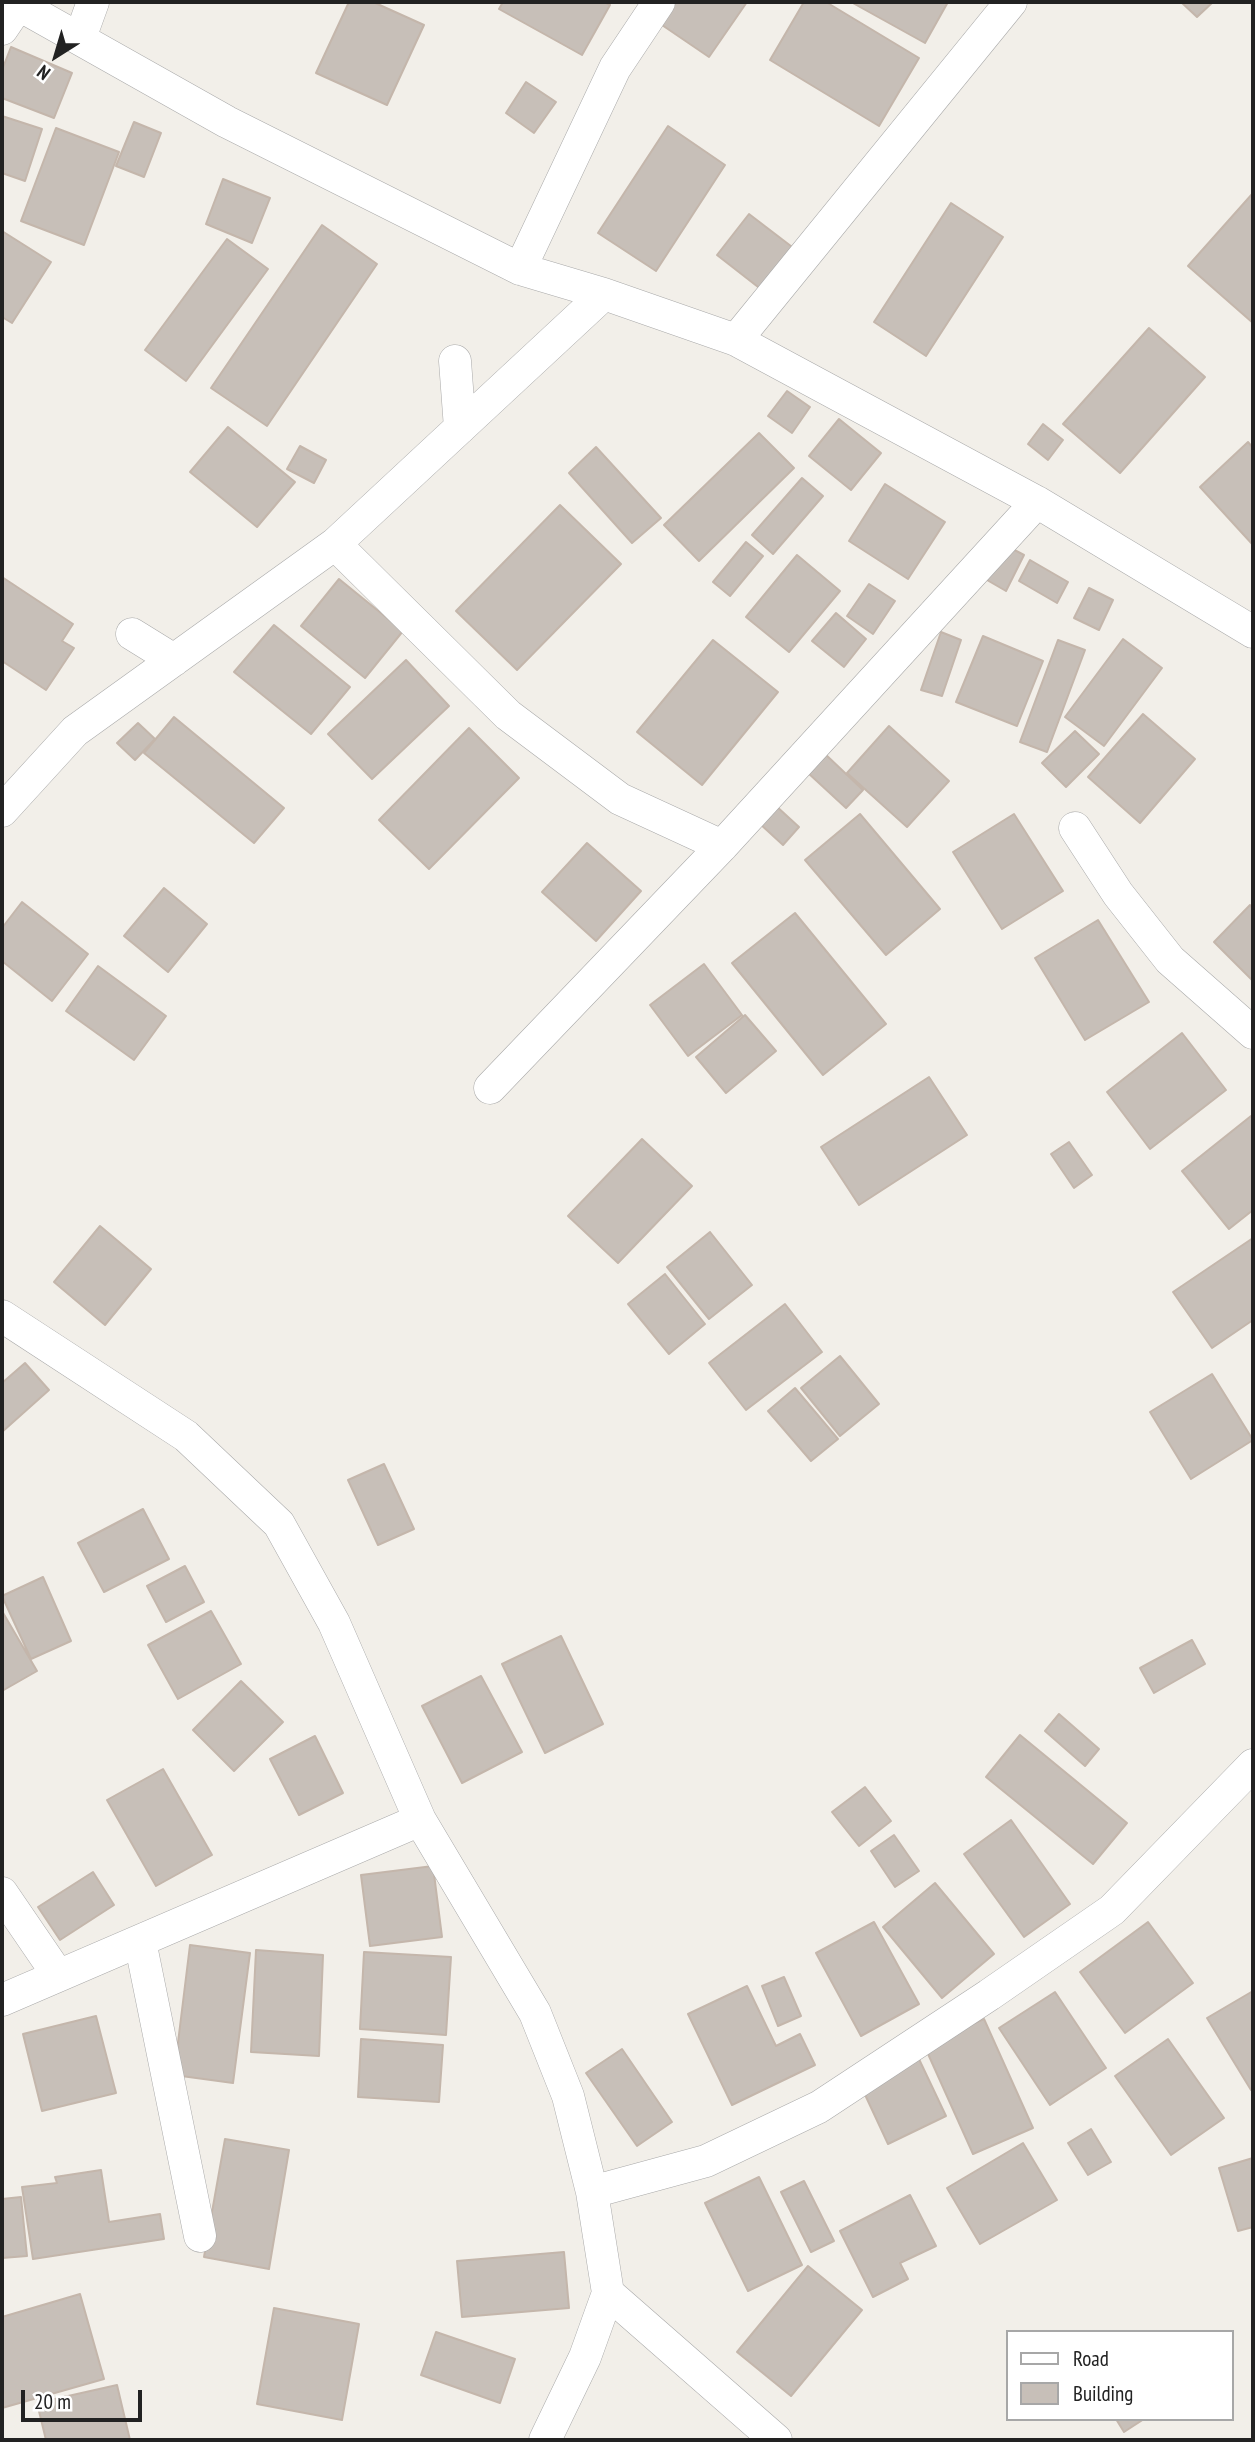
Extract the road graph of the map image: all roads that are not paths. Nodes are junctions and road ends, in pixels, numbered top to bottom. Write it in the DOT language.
graph roads {
  1 [pos="93,2"];
  2 [pos="659,2"];
  3 [pos="1011,2"];
  4 [pos="12,12"];
  5 [pos="80,38"];
  6 [pos="520,269"];
  7 [pos="604,294"];
  8 [pos="736,340"];
  9 [pos="455,361"];
  10 [pos="460,428"];
  11 [pos="1037,502"];
  12 [pos="335,544"];
  13 [pos="1253,632"];
  14 [pos="132,634"];
  15 [pos="174,660"];
  16 [pos="2,811"];
  17 [pos="1075,828"];
  18 [pos="722,846"];
  19 [pos="1253,1033"];
  20 [pos="490,1088"];
  21 [pos="2,1316"];
  22 [pos="1253,1765"];
  23 [pos="421,1820"];
  24 [pos="2,1893"];
  25 [pos="140,1941"];
  26 [pos="58,1975"];
  27 [pos="2,2000"];
  28 [pos="592,2192"];
  29 [pos="200,2236"];
  30 [pos="608,2293"];
  31 [pos="545,2440"];
  32 [pos="776,2440"];
  1 -- 5 [label="street"];
  2 -- 6 [label="street"];
  3 -- 8 [label="street"];
  4 -- 5 [label="street"];
  5 -- 6 [label="street"];
  6 -- 7 [label="street"];
  7 -- 8 [label="street"];
  7 -- 10 [label="street"];
  8 -- 11 [label="street"];
  9 -- 10 [label="street"];
  10 -- 12 [label="street"];
  11 -- 13 [label="street"];
  11 -- 18 [label="street"];
  12 -- 15 [label="street"];
  12 -- 18 [label="street"];
  14 -- 15 [label="street"];
  15 -- 16 [label="street"];
  17 -- 19 [label="street"];
  18 -- 20 [label="street"];
  21 -- 23 [label="street"];
  22 -- 28 [label="street"];
  23 -- 25 [label="street"];
  23 -- 28 [label="street"];
  24 -- 26 [label="street"];
  25 -- 26 [label="street"];
  25 -- 29 [label="street"];
  26 -- 27 [label="street"];
  28 -- 30 [label="street"];
  30 -- 31 [label="street"];
  30 -- 32 [label="street"];
}
